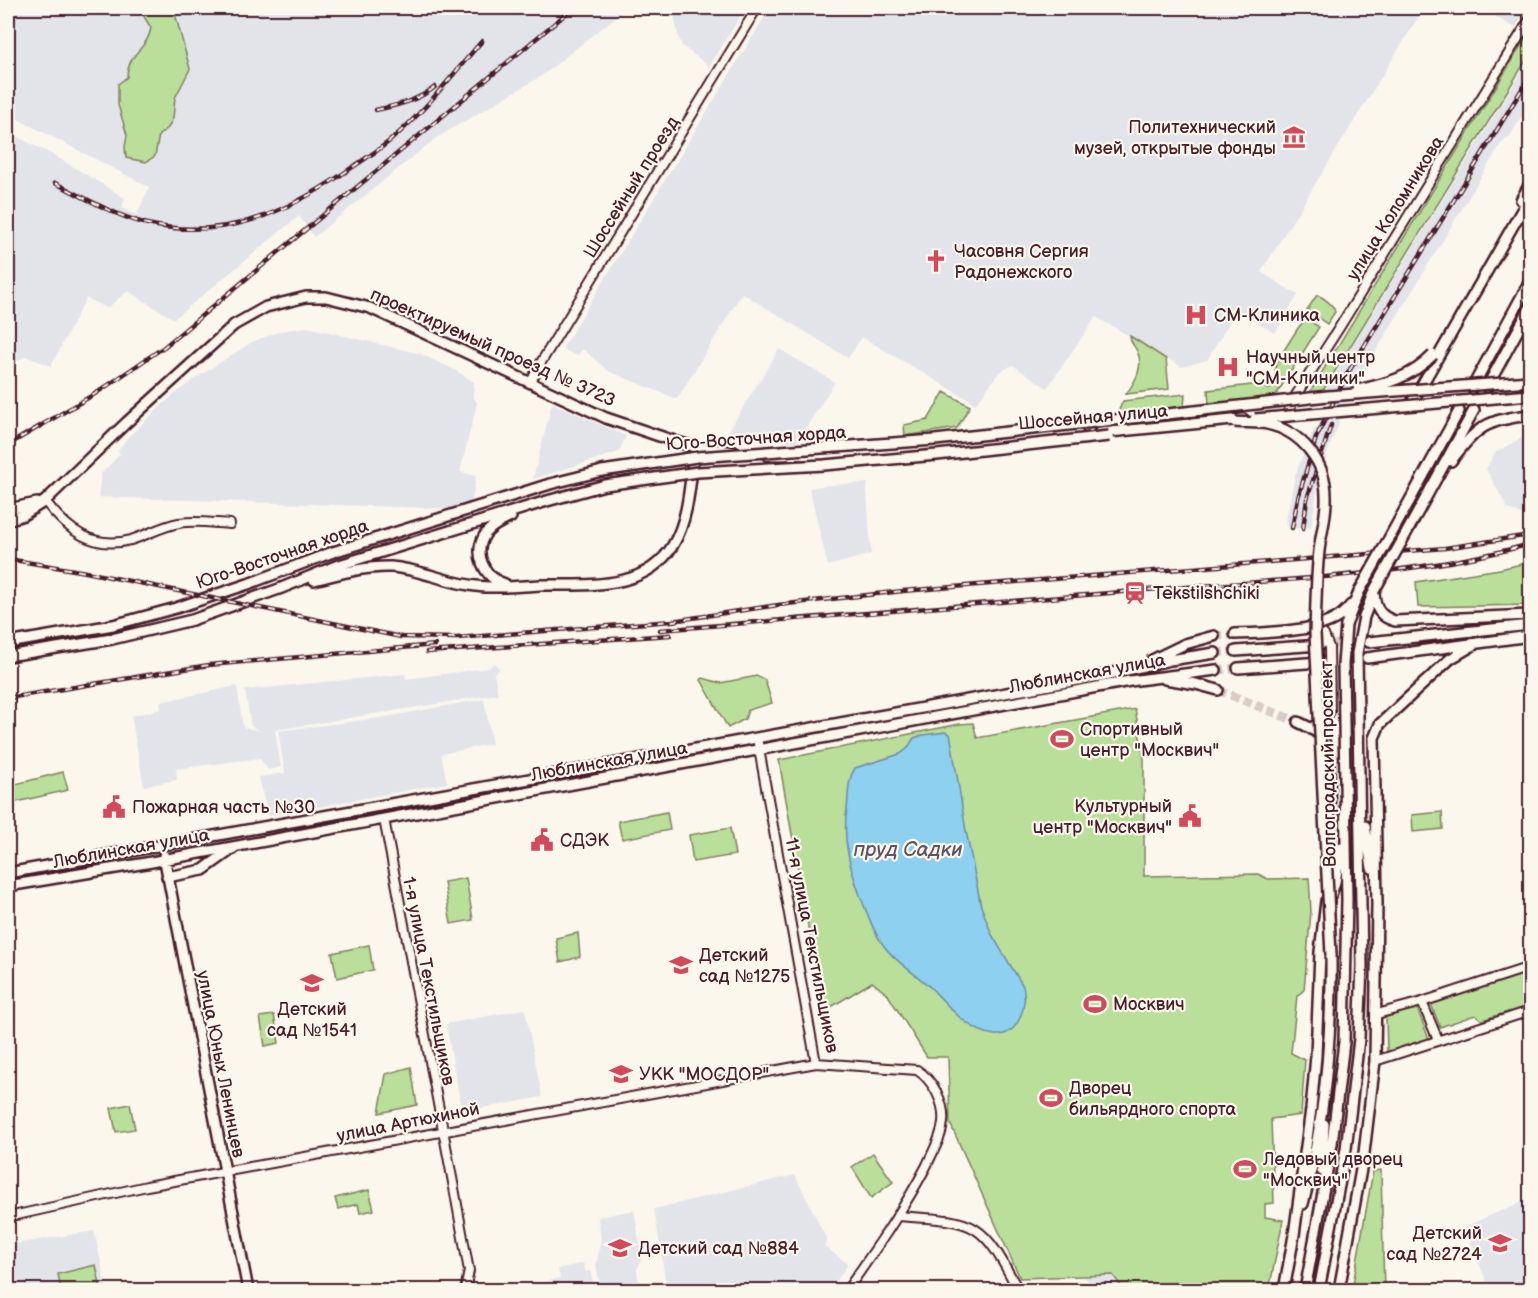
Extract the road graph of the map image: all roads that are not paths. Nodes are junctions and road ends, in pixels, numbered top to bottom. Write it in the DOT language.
graph roads {
  1 [pos="758,8"];
  2 [pos="1530,19"];
  3 [pos="1530,184"];
  4 [pos="1530,196"];
  5 [pos="1530,281"];
  6 [pos="1530,311"];
  7 [pos="1530,381"];
  8 [pos="531,382"];
  9 [pos="1530,387"];
  10 [pos="1530,395"];
  11 [pos="1328,396"];
  12 [pos="1411,404"];
  13 [pos="1287,414"];
  14 [pos="1530,415"];
  15 [pos="1235,422"];
  16 [pos="677,442"];
  17 [pos="695,447"];
  18 [pos="1433,485"];
  19 [pos="45,501"];
  20 [pos="547,501"];
  21 [pos="8,509"];
  22 [pos="8,520"];
  23 [pos="230,524"];
  24 [pos="522,586"];
  25 [pos="279,589"];
  26 [pos="1374,591"];
  27 [pos="1353,604"];
  28 [pos="1530,615"];
  29 [pos="1530,625"];
  30 [pos="1306,628"];
  31 [pos="1235,634"];
  32 [pos="1214,636"];
  33 [pos="1530,636"];
  34 [pos="1369,642"];
  35 [pos="8,643"];
  36 [pos="1477,644"];
  37 [pos="1320,645"];
  38 [pos="1236,651"];
  39 [pos="1215,653"];
  40 [pos="8,656"];
  41 [pos="1368,658"];
  42 [pos="1320,662"];
  43 [pos="1238,668"];
  44 [pos="1134,669"];
  45 [pos="1216,670"];
  46 [pos="1154,678"];
  47 [pos="1218,690"];
  48 [pos="1301,724"];
  49 [pos="757,738"];
  50 [pos="759,750"];
  51 [pos="1359,795"];
  52 [pos="1346,813"];
  53 [pos="384,819"];
  54 [pos="162,845"];
  55 [pos="236,846"];
  56 [pos="164,860"];
  57 [pos="8,873"];
  58 [pos="167,877"];
  59 [pos="8,886"];
  60 [pos="1377,903"];
  61 [pos="1324,916"];
  62 [pos="1530,967"];
  63 [pos="1422,1002"];
  64 [pos="1530,1011"];
  65 [pos="1377,1014"];
  66 [pos="1438,1040"];
  67 [pos="1375,1061"];
  68 [pos="816,1063"];
  69 [pos="1326,1086"];
  70 [pos="442,1130"];
  71 [pos="226,1172"];
  72 [pos="1321,1203"];
  73 [pos="897,1216"];
  74 [pos="8,1217"];
  75 [pos="1294,1235"];
  76 [pos="248,1290"];
  77 [pos="465,1290"];
  78 [pos="847,1290"];
  79 [pos="1018,1290"];
  80 [pos="1284,1290"];
  81 [pos="1305,1290"];
  82 [pos="1319,1290"];
  83 [pos="1339,1290"];
  1 -- 8 [label="street, Шоссейный проезд"];
  2 -- 13 [label="street, улица Коломникова"];
  3 -- 11 [label="main road, bridge"];
  4 -- 12 [label="main road"];
  5 -- 27 [label="main road, Волгоградский проспект, bridge"];
  6 -- 18 [label="main road, Волгоградский проспект"];
  7 -- 11 [label="main road, Юго-Восточная хорда, bridge"];
  8 -- 16 [label="main road, проектируемый проезд № 3723"];
  8 -- 19 [label="main road, проектируемый проезд № 3723"];
  9 -- 12 [label="main road, Шоссейная улица"];
  10 -- 15 [label="main road, Юго-Восточная хорда, bridge"];
  11 -- 35 [label="main road, Юго-Восточная хорда, bridge"];
  12 -- 13 [label="main road, Шоссейная улица, bridge"];
  13 -- 17 [label="main road, Шоссейная улица"];
  14 -- 18 [label="main road"];
  15 -- 20 [label="main road, Юго-Восточная хорда, bridge"];
  15 -- 69 [label="main road, bridge"];
  16 -- 17 [label="main road, Шоссейная улица"];
  17 -- 24 [label="main road"];
  18 -- 26 [label="main road, Волгоградский проспект, bridge"];
  19 -- 21 [label="main road"];
  19 -- 22 [label="main road"];
  19 -- 23 [label="street"];
  20 -- 24 [label="main road"];
  20 -- 25 [label="main road, Юго-Восточная хорда"];
  24 -- 25 [label="main road"];
  25 -- 40 [label="main road, Юго-Восточная хорда"];
  26 -- 28 [label="main road"];
  26 -- 51 [label="main road, Волгоградский проспект"];
  27 -- 30 [label="main road"];
  27 -- 52 [label="main road, Волгоградский проспект"];
  29 -- 34 [label="main road"];
  30 -- 31 [label="main road"];
  30 -- 48 [label="street"];
  32 -- 44 [label="main road"];
  33 -- 36 [label="main road"];
  36 -- 41 [label="main road"];
  36 -- 60 [label="main road"];
  37 -- 38 [label="main road"];
  39 -- 44 [label="main road, Люблинская улица"];
  42 -- 43 [label="main road"];
  44 -- 49 [label="main road, Люблинская улица"];
  45 -- 46 [label="main road, Люблинская улица"];
  46 -- 47 [label="main road"];
  46 -- 50 [label="main road, Люблинская улица"];
  48 -- 61 [label="main road"];
  49 -- 50 [label="street, 11-я улица Текстильщиков"];
  49 -- 54 [label="main road, Люблинская улица"];
  50 -- 53 [label="main road, Люблинская улица"];
  50 -- 68 [label="street, 11-я улица Текстильщиков"];
  51 -- 60 [label="main road"];
  51 -- 82 [label="main road, Волгоградский проспект"];
  52 -- 61 [label="main road"];
  52 -- 72 [label="main road, Волгоградский проспект"];
  53 -- 55 [label="main road, Люблинская улица"];
  53 -- 70 [label="street, 1-я улица Текстильщиков"];
  54 -- 56 [label="main road, улица Юных Ленинцев"];
  54 -- 57 [label="main road, Люблинская улица"];
  55 -- 56 [label="main road, Люблинская улица"];
  55 -- 58 [label="main road"];
  56 -- 58 [label="main road, улица Юных Ленинцев"];
  56 -- 59 [label="main road, Люблинская улица"];
  58 -- 71 [label="main road, улица Юных Ленинцев"];
  60 -- 65 [label="main road"];
  61 -- 75 [label="main road"];
  62 -- 63 [label="street"];
  63 -- 65 [label="street"];
  63 -- 66 [label="street"];
  64 -- 66 [label="street"];
  65 -- 67 [label="main road"];
  66 -- 67 [label="street"];
  67 -- 83 [label="main road"];
  68 -- 70 [label="street, улица Артюхиной"];
  68 -- 73 [label="street, 11-я улица Текстильщиков"];
  69 -- 72 [label="main road"];
  69 -- 75 [label="main road"];
  70 -- 71 [label="street, улица Артюхиной"];
  70 -- 77 [label="street, 1-я улица Текстильщиков"];
  71 -- 74 [label="street, улица Артюхиной"];
  71 -- 76 [label="main road, улица Юных Ленинцев"];
  72 -- 81 [label="main road, Волгоградский проспект"];
  73 -- 78 [label="street, 11-я улица Текстильщиков"];
  73 -- 79 [label="street"];
  75 -- 80 [label="main road"];
}
